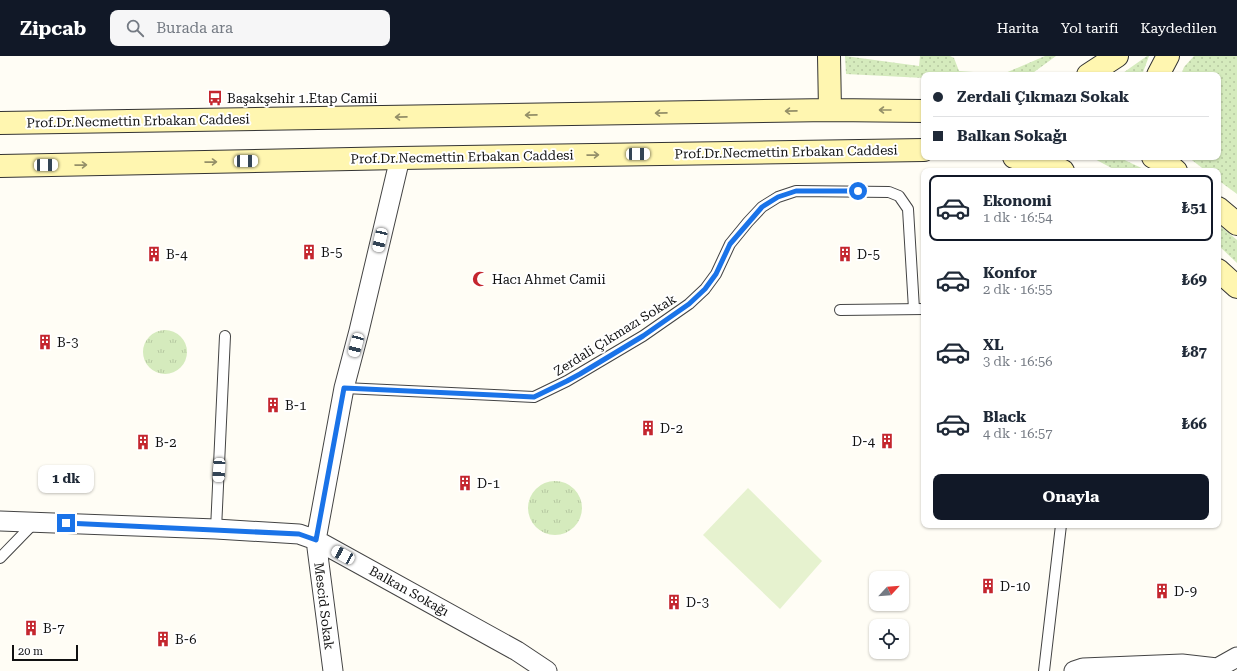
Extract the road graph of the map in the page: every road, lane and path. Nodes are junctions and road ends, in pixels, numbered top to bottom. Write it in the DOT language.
graph roads {
  1 [pos="829,56"];
  2 [pos="1116,56"];
  3 [pos="1168,56"];
  4 [pos="1092,72"];
  5 [pos="1160,72"];
  6 [pos="830,110"];
  7 [pos="921,111"];
  8 [pos="0,123"];
  9 [pos="921,150"];
  10 [pos="400,158"];
  11 [pos="1026,160"];
  12 [pos="0,166"];
  13 [pos="1056,168"];
  14 [pos="1221,211"];
  15 [pos="1237,224"];
  16 [pos="1221,273"];
  17 [pos="1237,287"];
  18 [pos="919,309"];
  19 [pos="840,310"];
  20 [pos="225,336"];
  21 [pos="344,388"];
  22 [pos="0,521"];
  23 [pos="36,522"];
  24 [pos="1060,528"];
  25 [pos="216,530"];
  26 [pos="316,540"];
  27 [pos="0,558"];
  28 [pos="1237,657"];
  29 [pos="1215,670"];
  30 [pos="332,671"];
  31 [pos="547,671"];
  32 [pos="1044,671"];
  33 [pos="1074,671"];
  1 -- 6 [label="main road"];
  2 -- 4 [label="main road"];
  3 -- 5 [label="main road"];
  7 -- 6 [label="main road, Prof.Dr.Necmettin Erbakan Caddesi, one-way"];
  6 -- 8 [label="main road, Prof.Dr.Necmettin Erbakan Caddesi, one-way"];
  10 -- 9 [label="main road, Prof.Dr.Necmettin Erbakan Caddesi, one-way"];
  12 -- 10 [label="main road, Prof.Dr.Necmettin Erbakan Caddesi, one-way"];
  10 -- 21 [label="street, Mescid Sokak"];
  11 -- 13 [label="main road"];
  14 -- 15 [label="main road"];
  16 -- 17 [label="main road"];
  18 -- 19 [label="lane"];
  18 -- 21 [label="lane, Zerdali Çıkmazı Sokak"];
  20 -- 25 [label="lane"];
  21 -- 26 [label="street, Mescid Sokak"];
  22 -- 23 [label="street, Balkan Sokağı"];
  23 -- 25 [label="street, Balkan Sokağı"];
  23 -- 27 [label="lane"];
  24 -- 32 [label="lane"];
  25 -- 26 [label="street, Balkan Sokağı"];
  26 -- 30 [label="street, Mescid Sokak"];
  26 -- 31 [label="street, Balkan Sokağı"];
  28 -- 29 [label="street"];
  29 -- 33 [label="street"];
}
